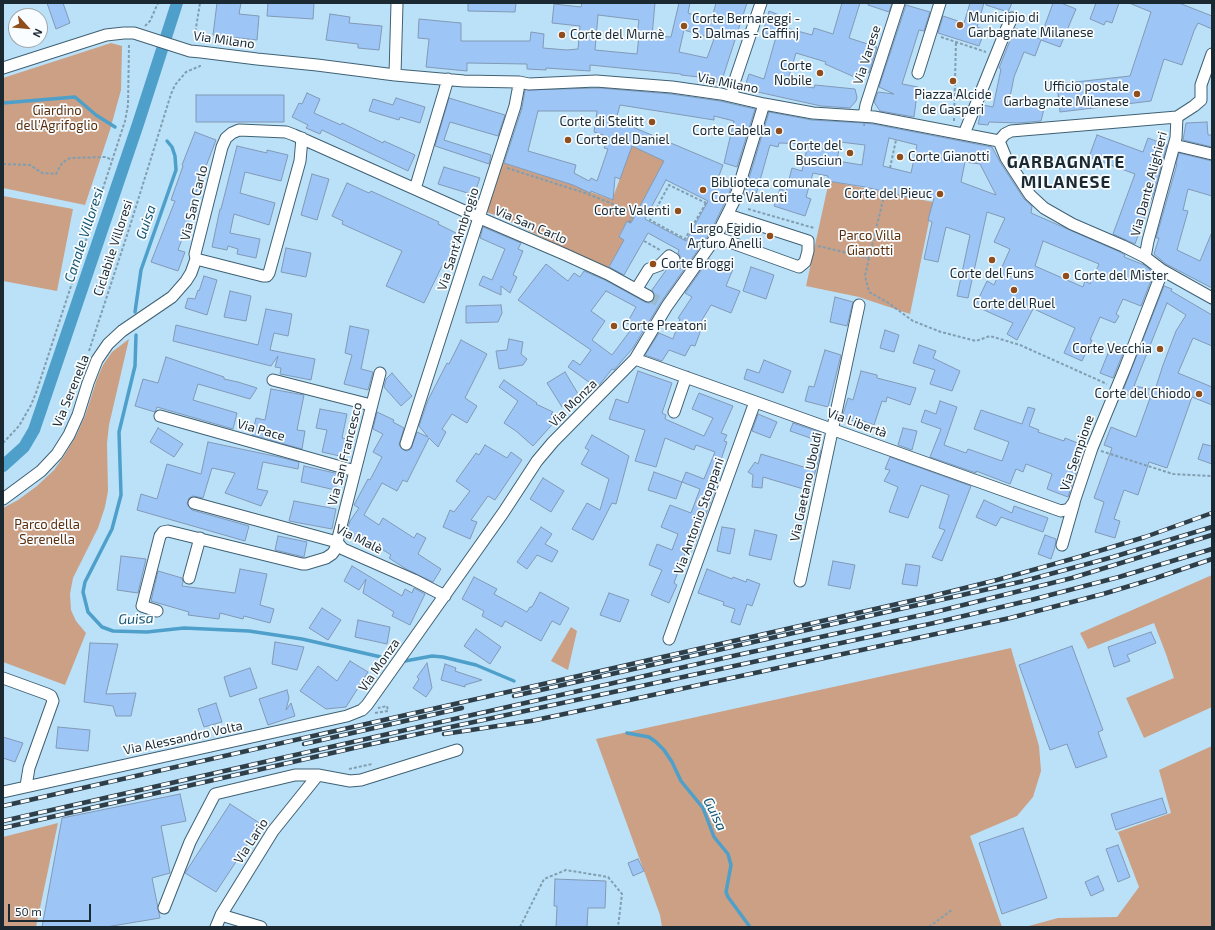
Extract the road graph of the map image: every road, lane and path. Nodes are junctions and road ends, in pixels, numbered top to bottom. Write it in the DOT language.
graph roads {
  1 [pos="158,3"];
  2 [pos="200,3"];
  3 [pos="397,3"];
  4 [pos="761,3"];
  5 [pos="899,3"];
  6 [pos="940,3"];
  7 [pos="1012,18"];
  8 [pos="134,33"];
  9 [pos="930,34"];
  10 [pos="956,41"];
  11 [pos="196,52"];
  12 [pos="996,54"];
  13 [pos="1212,54"];
  14 [pos="3,68"];
  15 [pos="918,73"];
  16 [pos="395,75"];
  17 [pos="448,79"];
  18 [pos="519,82"];
  19 [pos="732,96"];
  20 [pos="1206,99"];
  21 [pos="764,104"];
  22 [pos="864,116"];
  23 [pos="1177,117"];
  24 [pos="959,133"];
  25 [pos="302,138"];
  26 [pos="896,140"];
  27 [pos="999,141"];
  28 [pos="314,144"];
  29 [pos="1174,145"];
  30 [pos="1212,154"];
  31 [pos="112,160"];
  32 [pos="300,161"];
  33 [pos="3,164"];
  34 [pos="496,165"];
  35 [pos="890,168"];
  36 [pos="415,188"];
  37 [pos="885,192"];
  38 [pos="706,203"];
  39 [pos="733,204"];
  40 [pos="728,215"];
  41 [pos="480,218"];
  42 [pos="629,222"];
  43 [pos="814,228"];
  44 [pos="716,237"];
  45 [pos="644,240"];
  46 [pos="808,241"];
  47 [pos="671,257"];
  48 [pos="1145,257"];
  49 [pos="869,258"];
  50 [pos="196,259"];
  51 [pos="1162,270"];
  52 [pos="639,285"];
  53 [pos="648,296"];
  54 [pos="1212,298"];
  55 [pos="859,305"];
  56 [pos="86,358"];
  57 [pos="635,359"];
  58 [pos="380,373"];
  59 [pos="686,377"];
  60 [pos="274,380"];
  61 [pos="1116,388"];
  62 [pos="755,402"];
  63 [pos="371,405"];
  64 [pos="674,412"];
  65 [pos="160,416"];
  66 [pos="832,429"];
  67 [pos="3,443"];
  68 [pos="406,444"];
  69 [pos="1092,448"];
  70 [pos="355,472"];
  71 [pos="1212,476"];
  72 [pos="3,499"];
  73 [pos="194,503"];
  74 [pos="1072,506"];
  75 [pos="200,538"];
  76 [pos="337,542"];
  77 [pos="1062,545"];
  78 [pos="189,578"];
  79 [pos="800,581"];
  80 [pos="445,596"];
  81 [pos="157,611"];
  82 [pos="669,639"];
  83 [pos="3,678"];
  84 [pos="370,709"];
  85 [pos="457,750"];
  86 [pos="376,763"];
  87 [pos="348,770"];
  88 [pos="318,775"];
  89 [pos="26,786"];
  90 [pos="3,792"];
  91 [pos="164,908"];
  92 [pos="953,909"];
  93 [pos="220,915"];
  94 [pos="216,927"];
  95 [pos="260,927"];
  96 [pos="520,927"];
  97 [pos="618,927"];
  98 [pos="929,927"];
  1 -- 8 [label="path"];
  2 -- 11 [label="path"];
  3 -- 16 [label="street"];
  4 -- 19 [label="street"];
  5 -- 22 [label="street, Via Varese"];
  6 -- 9 [label="street"];
  7 -- 12 [label="street"];
  8 -- 11 [label="street, Via Milano"];
  8 -- 14 [label="street, Via Milano"];
  8 -- 31 [label="path"];
  9 -- 10 [label="path"];
  9 -- 15 [label="street"];
  10 -- 12 [label="path"];
  10 -- 24 [label="path"];
  11 -- 16 [label="street, Via Milano"];
  11 -- 56 [label="path, Ciclabile Villoresi"];
  12 -- 24 [label="street"];
  13 -- 20 [label="street"];
  16 -- 17 [label="street, Via Milano"];
  17 -- 18 [label="street, Via Milano"];
  17 -- 36 [label="street"];
  18 -- 19 [label="street, Via Milano"];
  18 -- 34 [label="street, Via Sant'Ambrogio"];
  19 -- 21 [label="street, Via Milano"];
  20 -- 23 [label="street"];
  21 -- 22 [label="street, Via Milano"];
  21 -- 39 [label="street, Via Monza"];
  22 -- 24 [label="street, Via Milano"];
  23 -- 27 [label="street"];
  23 -- 29 [label="street, Via Dante Alighieri"];
  24 -- 27 [label="street, Via Milano"];
  25 -- 28 [label="street, Via San Carlo"];
  25 -- 32 [label="street, Via San Carlo"];
  25 -- 50 [label="street, Via San Carlo"];
  26 -- 35 [label="path"];
  27 -- 48 [label="street"];
  28 -- 32 [label="street, Via San Carlo"];
  28 -- 36 [label="street, Via San Carlo"];
  29 -- 30 [label="street"];
  29 -- 48 [label="street, Via Dante Alighieri"];
  31 -- 33 [label="path"];
  31 -- 67 [label="path"];
  32 -- 50 [label="street, Via San Carlo"];
  34 -- 41 [label="street, Via Sant'Ambrogio"];
  34 -- 42 [label="path"];
  36 -- 41 [label="street, Via San Carlo"];
  37 -- 49 [label="path"];
  38 -- 38 [label="path"];
  39 -- 40 [label="street, Via Monza"];
  39 -- 43 [label="path"];
  40 -- 44 [label="street, Via Monza"];
  40 -- 46 [label="street"];
  41 -- 53 [label="street, Via San Carlo"];
  41 -- 68 [label="street, Via Sant'Ambrogio"];
  44 -- 46 [label="street"];
  44 -- 57 [label="street, Via Monza"];
  45 -- 47 [label="path"];
  46 -- 49 [label="path"];
  47 -- 52 [label="street"];
  48 -- 51 [label="street"];
  49 -- 61 [label="path"];
  50 -- 72 [label="street, Via Serenella"];
  51 -- 54 [label="street"];
  51 -- 61 [label="street, Via Sempione"];
  55 -- 66 [label="street, Via Gaetano Uboldi"];
  57 -- 59 [label="street, Via Libertà"];
  57 -- 80 [label="street, Via Monza"];
  58 -- 63 [label="street, Via San Francesco"];
  59 -- 62 [label="street, Via Libertà"];
  59 -- 64 [label="street"];
  60 -- 63 [label="street"];
  61 -- 69 [label="street, Via Sempione"];
  62 -- 66 [label="street, Via Libertà"];
  62 -- 82 [label="street, Via Antonio Stoppani"];
  63 -- 70 [label="street, Via San Francesco"];
  65 -- 70 [label="street, Via Pace"];
  66 -- 74 [label="street, Via Libertà"];
  66 -- 79 [label="street, Via Gaetano Uboldi"];
  69 -- 71 [label="path"];
  69 -- 74 [label="street, Via Sempione"];
  70 -- 76 [label="street, Via San Francesco"];
  73 -- 76 [label="street, Via Malè"];
  74 -- 77 [label="street, Via Sempione"];
  75 -- 76 [label="street, Via San Francesco"];
  75 -- 78 [label="street"];
  75 -- 81 [label="street, Via San Francesco"];
  76 -- 80 [label="street, Via Malè"];
  80 -- 84 [label="street, Via Monza"];
  83 -- 89 [label="street"];
  84 -- 84 [label="path"];
  84 -- 89 [label="street, Via Alessandro Volta"];
  85 -- 88 [label="street"];
  86 -- 87 [label="path"];
  88 -- 91 [label="street"];
  88 -- 93 [label="street, Via Lario"];
  89 -- 90 [label="street, Via Alessandro Volta"];
  92 -- 98 [label="path"];
  93 -- 94 [label="street, Via Lario"];
  93 -- 95 [label="street"];
  96 -- 97 [label="path"];
}
